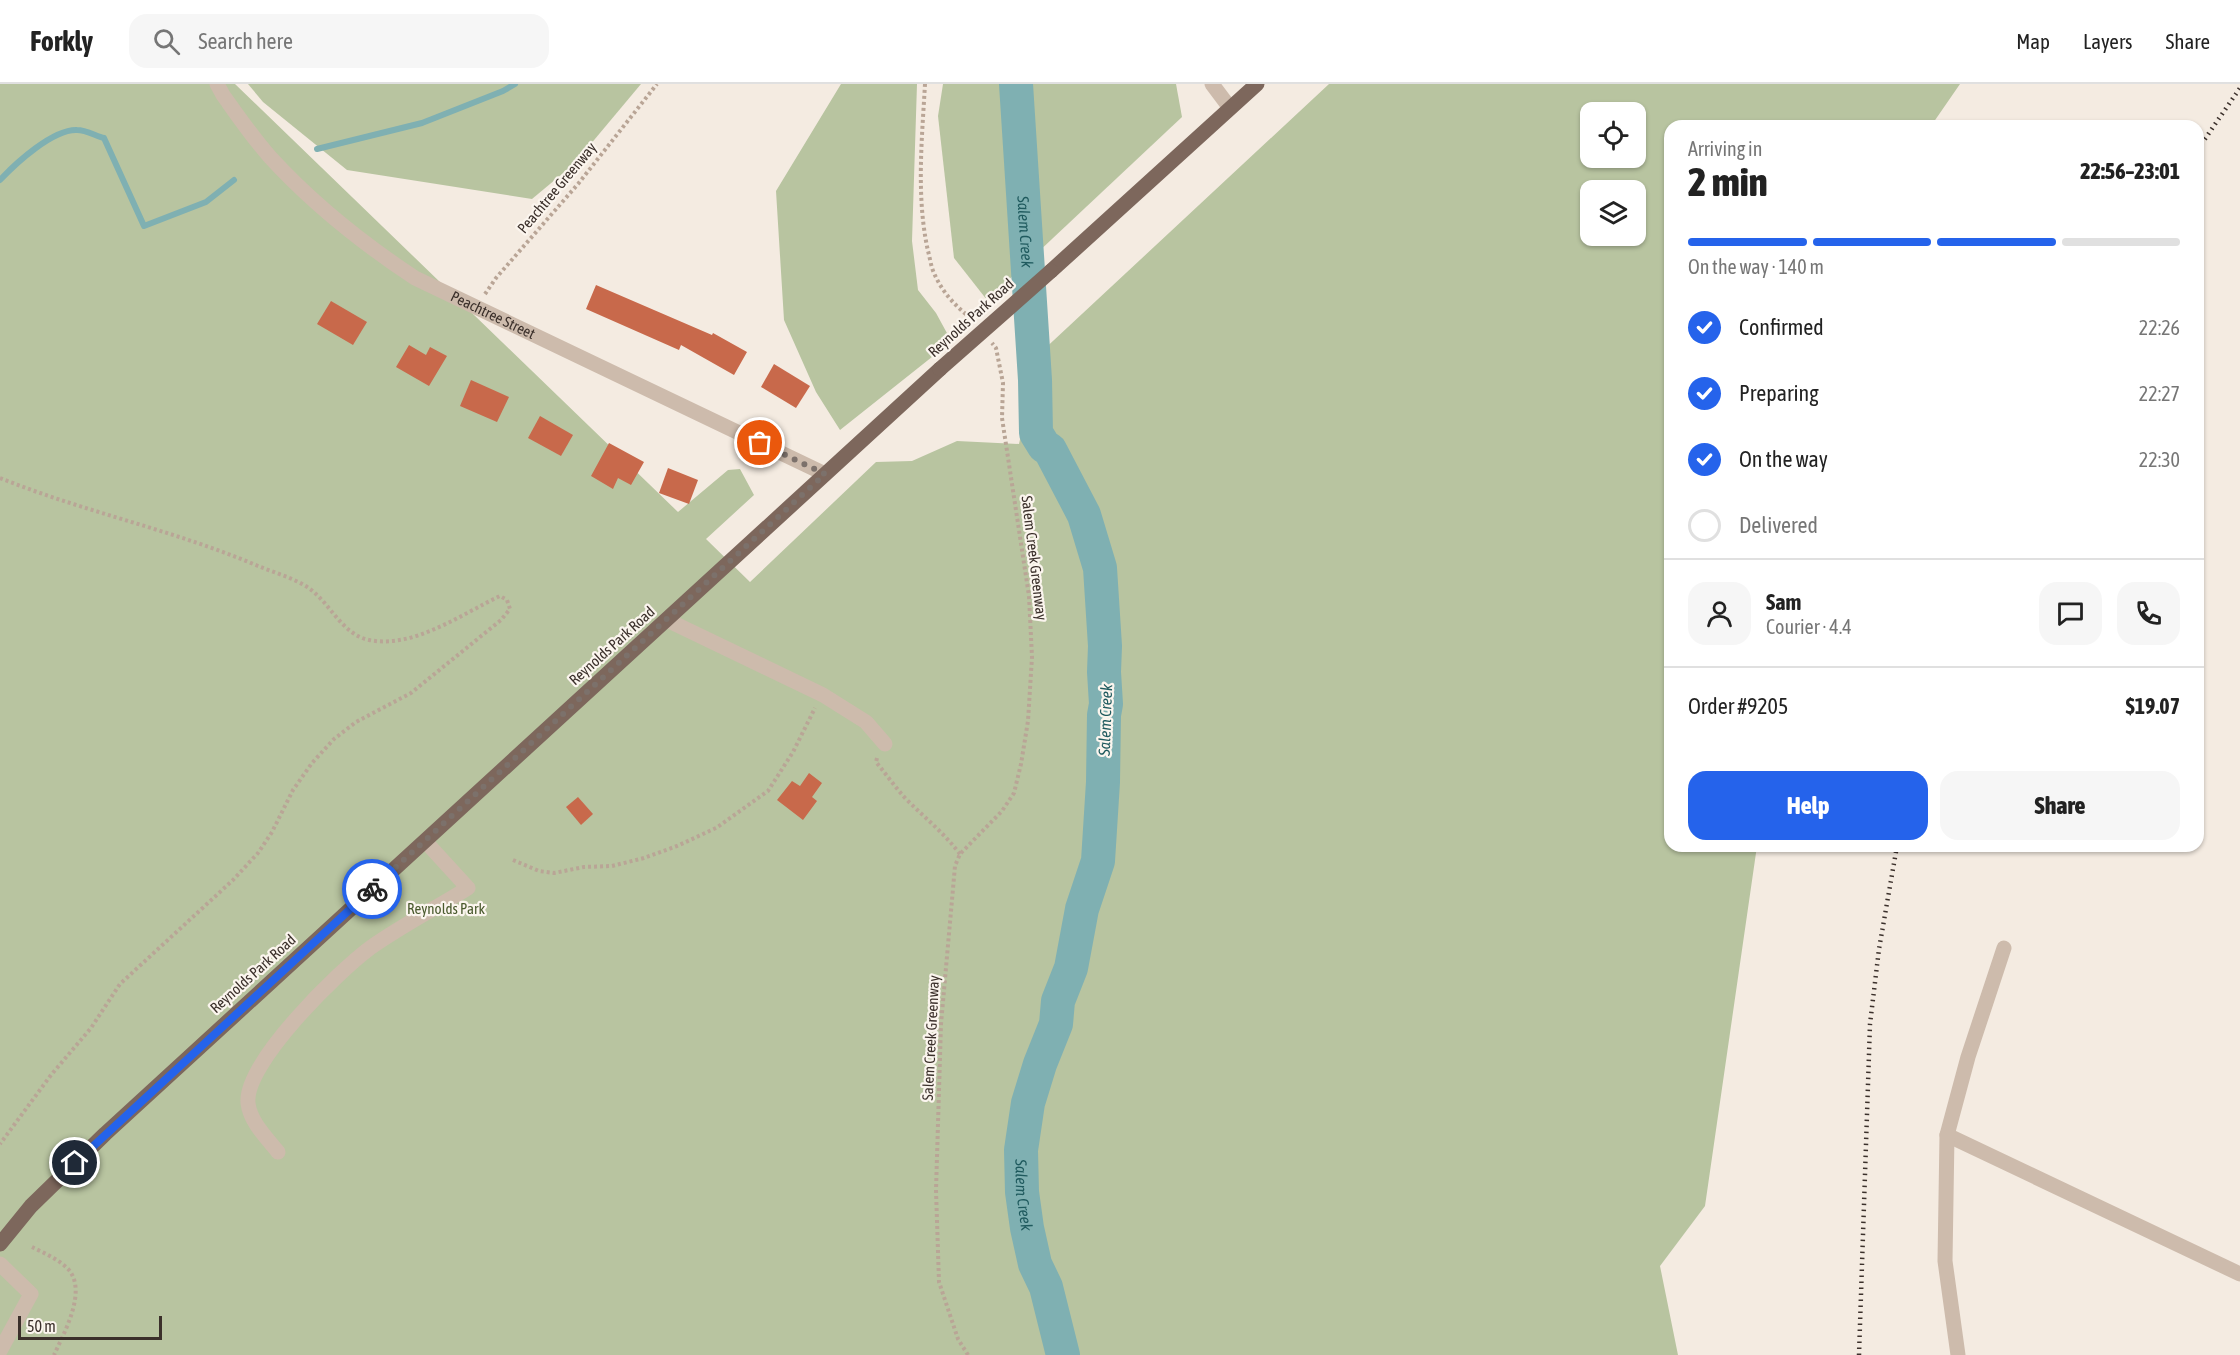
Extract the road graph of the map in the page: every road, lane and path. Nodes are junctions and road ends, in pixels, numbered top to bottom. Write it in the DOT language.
graph roads {
  1 [pos="217,84"];
  2 [pos="657,84"];
  3 [pos="925,84"];
  4 [pos="1212,84"];
  5 [pos="1257,84"];
  6 [pos="1230,108"];
  7 [pos="477,308"];
  8 [pos="975,321"];
  9 [pos="989,339"];
  10 [pos="825,474"];
  11 [pos="0,478"];
  12 [pos="667,620"];
  13 [pos="823,694"];
  14 [pos="885,744"];
  15 [pos="425,841"];
  16 [pos="960,854"];
  17 [pos="513,860"];
  18 [pos="2004,948"];
  19 [pos="1947,1135"];
  20 [pos="0,1144"];
  21 [pos="278,1152"];
  22 [pos="0,1244"];
  23 [pos="32,1247"];
  24 [pos="0,1264"];
  25 [pos="2240,1274"];
  26 [pos="0,1351"];
  27 [pos="54,1355"];
  28 [pos="968,1355"];
  29 [pos="1958,1355"];
  1 -- 7 [label="street, Peachtree Street"];
  2 -- 7 [label="path, Peachtree Greenway"];
  3 -- 8 [label="path"];
  4 -- 6 [label="street"];
  5 -- 6 [label="main road, Reynolds Park Road"];
  6 -- 10 [label="main road, Reynolds Park Road, bridge"];
  7 -- 10 [label="street, Peachtree Street"];
  9 -- 16 [label="path, Salem Creek Greenway"];
  10 -- 12 [label="main road, Reynolds Park Road"];
  11 -- 20 [label="path"];
  12 -- 13 [label="street"];
  12 -- 15 [label="main road, Reynolds Park Road"];
  13 -- 14 [label="street"];
  13 -- 17 [label="path"];
  14 -- 16 [label="path"];
  15 -- 21 [label="street"];
  15 -- 22 [label="main road, Reynolds Park Road"];
  16 -- 28 [label="path, Salem Creek Greenway"];
  18 -- 19 [label="street"];
  19 -- 25 [label="street"];
  19 -- 29 [label="street"];
  23 -- 27 [label="path"];
  24 -- 26 [label="street"];
}
